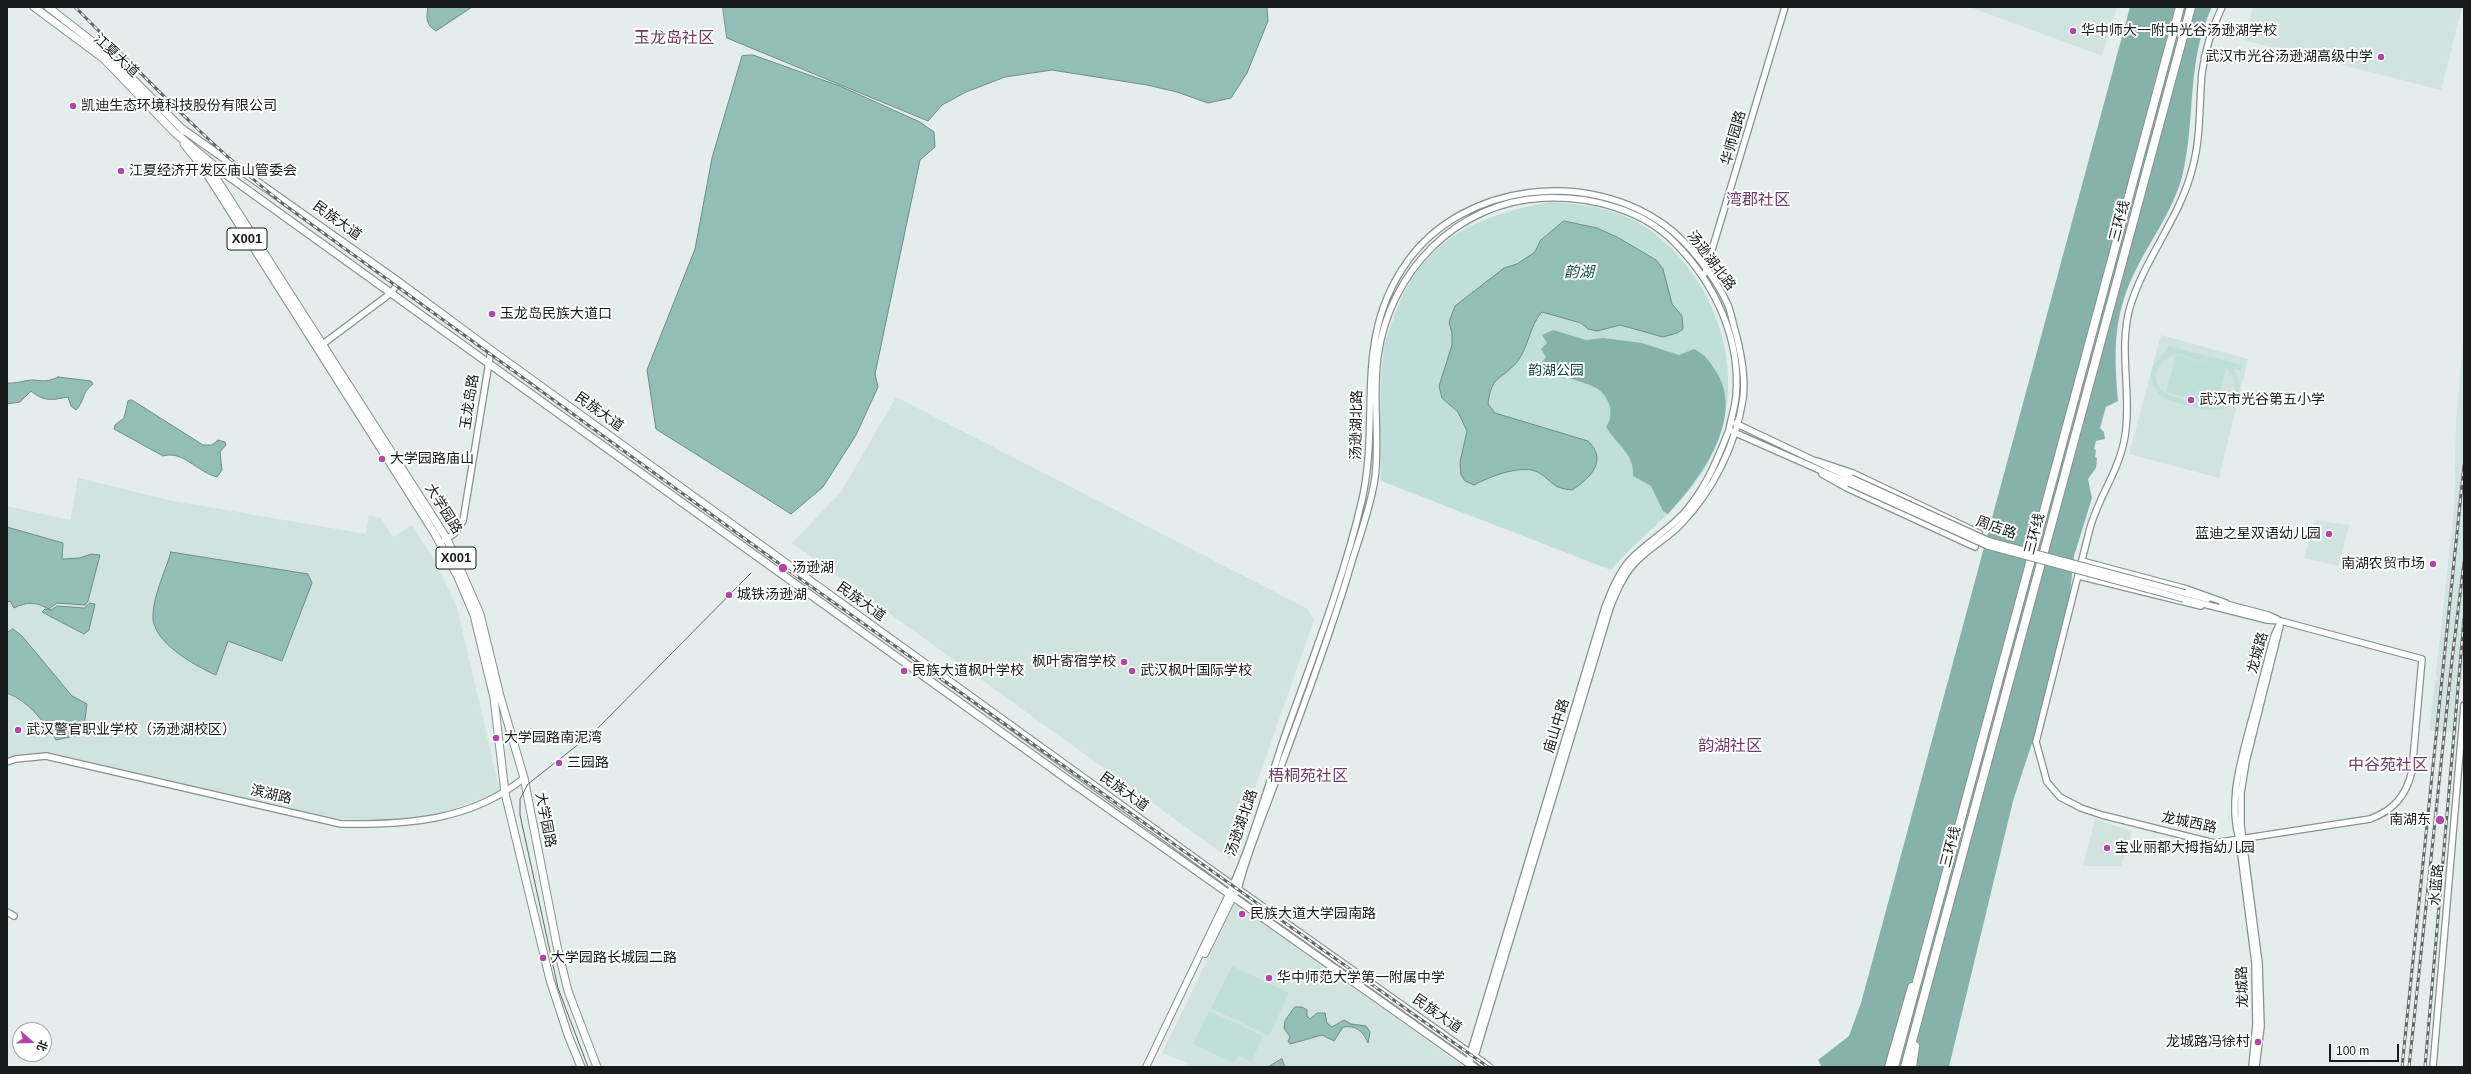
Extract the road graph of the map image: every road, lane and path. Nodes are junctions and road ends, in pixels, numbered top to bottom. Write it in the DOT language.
graph roads {
  1 [pos="34,7"];
  2 [pos="48,7"];
  3 [pos="1785,7"];
  4 [pos="2180,7"];
  5 [pos="2191,7"];
  6 [pos="2222,7"];
  7 [pos="168,114"];
  8 [pos="181,128"];
  9 [pos="174,132"];
  10 [pos="202,155"];
  11 [pos="1705,273"];
  12 [pos="399,282"];
  13 [pos="391,293"];
  14 [pos="320,346"];
  15 [pos="490,350"];
  16 [pos="488,364"];
  17 [pos="1731,422"];
  18 [pos="1737,424"];
  19 [pos="1729,430"];
  20 [pos="1735,432"];
  21 [pos="1817,461"];
  22 [pos="1814,468"];
  23 [pos="1850,481"];
  24 [pos="1979,533"];
  25 [pos="447,539"];
  26 [pos="440,543"];
  27 [pos="1975,547"];
  28 [pos="2082,561"];
  29 [pos="2079,576"];
  30 [pos="2225,606"];
  31 [pos="2281,621"];
  32 [pos="2422,659"];
  33 [pos="2464,705"];
  34 [pos="7,762"];
  35 [pos="524,778"];
  36 [pos="506,793"];
  37 [pos="2241,839"];
  38 [pos="1235,888"];
  39 [pos="1231,895"];
  40 [pos="7,912"];
  41 [pos="14,916"];
  42 [pos="1928,945"];
  43 [pos="1924,998"];
  44 [pos="1473,1055"];
  45 [pos="1472,1066"];
  46 [pos="581,1067"];
  47 [pos="597,1067"];
  48 [pos="1146,1067"];
  49 [pos="1150,1067"];
  50 [pos="1489,1067"];
  51 [pos="1889,1067"];
  52 [pos="1894,1067"];
  53 [pos="1905,1067"];
  54 [pos="1912,1067"];
  55 [pos="2252,1067"];
  56 [pos="2256,1067"];
  57 [pos="2433,1067"];
  1 -- 9 [label="main road, 江夏大道 / X001"];
  2 -- 7 [label="main road, 江夏大道 / X001"];
  3 -- 11 [label="street, 华师园路"];
  4 -- 42 [label="highway, 三环线"];
  5 -- 43 [label="highway, 三环线"];
  6 -- 28 [label="street, 龙城西路"];
  7 -- 8 [label="main road, 大学园路 / X001"];
  8 -- 10 [label="main road, 大学园路 / X001"];
  8 -- 12 [label="main road, 民族大道"];
  9 -- 10 [label="main road, 民族大道"];
  9 -- 14 [label="main road, 大学园路 / X001"];
  10 -- 13 [label="main road, 民族大道"];
  10 -- 14 [label="main road, 大学园路 / X001"];
  11 -- 17 [label="street, 汤逊湖北路"];
  11 -- 18 [label="street, 汤逊湖北路"];
  11 -- 38 [label="street, 汤逊湖北路"];
  11 -- 38 [label="street, 汤逊湖北路"];
  12 -- 13 [label="street"];
  12 -- 15 [label="main road, 民族大道"];
  13 -- 14 [label="street"];
  13 -- 16 [label="main road, 民族大道"];
  14 -- 25 [label="main road, 大学园路 / X001"];
  14 -- 26 [label="main road, 大学园路 / X001"];
  15 -- 16 [label="street, 玉龙岛路"];
  15 -- 38 [label="main road, 民族大道"];
  16 -- 25 [label="street, 玉龙岛路"];
  16 -- 39 [label="main road, 民族大道"];
  17 -- 18 [label="street, 周店路"];
  17 -- 19 [label="street, 汤逊湖北路"];
  18 -- 20 [label="street, 庙山中路"];
  18 -- 21 [label="street, 周店路"];
  19 -- 20 [label="street"];
  19 -- 44 [label="street, 庙山中路"];
  20 -- 22 [label="street, 周店路"];
  20 -- 44 [label="street, 庙山中路"];
  21 -- 23 [label="street, 周店路"];
  21 -- 24 [label="street"];
  22 -- 23 [label="street, 周店路"];
  22 -- 27 [label="street"];
  23 -- 30 [label="street, 周店路, bridge"];
  25 -- 26 [label="street, 玉龙岛路"];
  25 -- 35 [label="main road, 大学园路 / X001"];
  26 -- 36 [label="main road, 大学园路 / X001"];
  28 -- 29 [label="street, 龙城西路"];
  28 -- 30 [label="street"];
  29 -- 30 [label="street"];
  29 -- 37 [label="street, 龙城西路"];
  30 -- 31 [label="street, 周店路"];
  31 -- 32 [label="street, 周店路"];
  31 -- 37 [label="street, 龙城路"];
  32 -- 37 [label="street, 龙城西路"];
  33 -- 57 [label="street, 水蓝路"];
  34 -- 36 [label="street, 滨湖路"];
  35 -- 36 [label="street, 滨湖路"];
  35 -- 47 [label="main road, 大学园路 / X001"];
  36 -- 46 [label="main road, 大学园路 / X001"];
  37 -- 55 [label="street, 龙城路"];
  37 -- 56 [label="street, 龙城路"];
  38 -- 39 [label="street, 汤逊湖北路"];
  38 -- 44 [label="main road, 民族大道"];
  39 -- 45 [label="main road, 民族大道"];
  39 -- 48 [label="main road, 汤逊湖北路"];
  39 -- 49 [label="main road, 汤逊湖北路"];
  40 -- 41 [label="street"];
  42 -- 51 [label="highway"];
  42 -- 52 [label="highway, 三环线"];
  43 -- 53 [label="highway, 三环线"];
  43 -- 54 [label="highway"];
  44 -- 45 [label="main road"];
  44 -- 50 [label="main road, 民族大道"];
}
